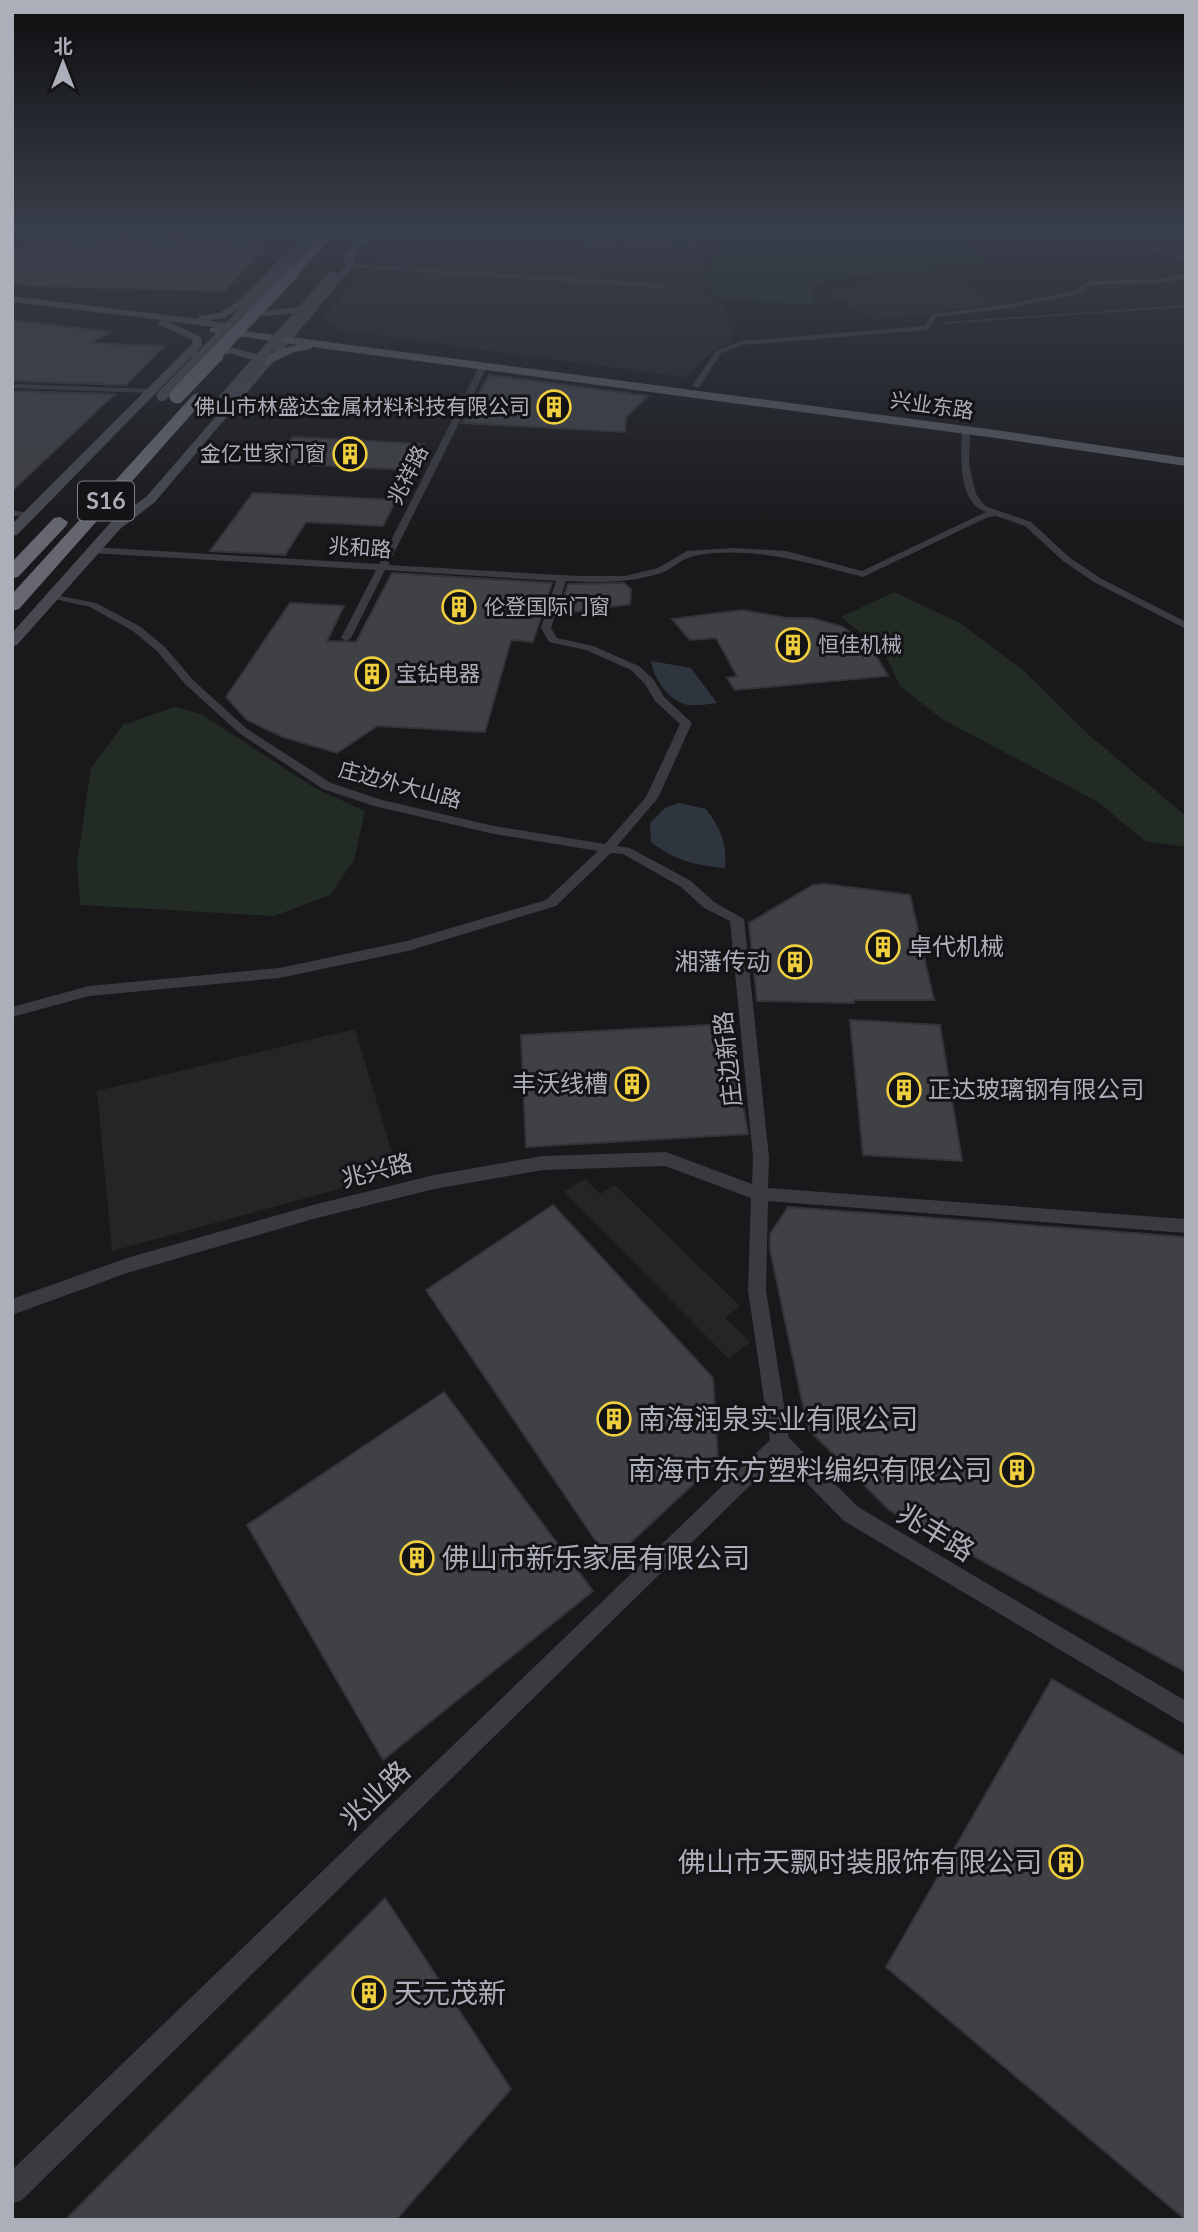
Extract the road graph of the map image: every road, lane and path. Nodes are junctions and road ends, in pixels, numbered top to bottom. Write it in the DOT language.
graph roads {
  1 [pos="185,332"];
  2 [pos="226,332"];
  3 [pos="232,332"];
  4 [pos="258,332"];
  5 [pos="283,332"];
  6 [pos="283,332"];
  7 [pos="300,332"];
  8 [pos="314,332"];
  9 [pos="876,332"];
  10 [pos="294,333"];
  11 [pos="340,348"];
  12 [pos="189,356"];
  13 [pos="267,361"];
  14 [pos="227,366"];
  15 [pos="484,367"];
  16 [pos="12,386"];
  17 [pos="696,386"];
  18 [pos="204,392"];
  19 [pos="163,399"];
  20 [pos="966,430"];
  21 [pos="1186,452"];
  22 [pos="1186,461"];
  23 [pos="12,513"];
  24 [pos="998,513"];
  25 [pos="30,514"];
  26 [pos="115,526"];
  27 [pos="12,534"];
  28 [pos="92,550"];
  29 [pos="12,559"];
  30 [pos="381,569"];
  31 [pos="12,573"];
  32 [pos="562,578"];
  33 [pos="53,596"];
  34 [pos="12,605"];
  35 [pos="1186,626"];
  36 [pos="346,638"];
  37 [pos="12,642"];
  38 [pos="607,849"];
  39 [pos="737,919"];
  40 [pos="12,1012"];
  41 [pos="760,1194"];
  42 [pos="1186,1226"];
  43 [pos="12,1307"];
  44 [pos="780,1443"];
  45 [pos="1186,1714"];
  46 [pos="12,2190"];
  1 -- 12 [label="main road"];
  2 -- 19 [label="main road, bridge"];
  3 -- 19 [label="highway, bridge"];
  4 -- 14 [label="highway"];
  5 -- 26 [label="main road, bridge"];
  6 -- 10 [label="main road, 兴业东路"];
  7 -- 10 [label="main road, 兴业东路"];
  8 -- 17 [label="main road, 兴业东路"];
  9 -- 17 [label="street"];
  10 -- 11 [label="main road, 兴业东路"];
  10 -- 13 [label="main road"];
  11 -- 13 [label="main road"];
  11 -- 15 [label="main road, 兴业东路"];
  12 -- 13 [label="main road"];
  12 -- 19 [label="main road"];
  13 -- 26 [label="main road"];
  15 -- 20 [label="main road, 兴业东路"];
  15 -- 30 [label="street, 兆祥路"];
  16 -- 19 [label="street"];
  17 -- 21 [label="main road, 兴业东路"];
  18 -- 34 [label="highway, S16"];
  19 -- 25 [label="main road"];
  19 -- 27 [label="main road"];
  20 -- 22 [label="main road, 兴业东路"];
  20 -- 24 [label="street"];
  23 -- 25 [label="street"];
  24 -- 32 [label="street, 兆和路"];
  24 -- 35 [label="street"];
  25 -- 27 [label="main road"];
  26 -- 28 [label="main road"];
  28 -- 30 [label="street, 兆和路"];
  28 -- 33 [label="main road"];
  29 -- 31 [label="highway, S16"];
  30 -- 32 [label="street, 兆和路"];
  30 -- 36 [label="street, 兆祥路"];
  32 -- 38 [label="street"];
  33 -- 37 [label="main road"];
  33 -- 38 [label="street, 庄边外大山路"];
  38 -- 39 [label="street, 庄边外大山路"];
  38 -- 40 [label="street"];
  39 -- 41 [label="street, 庄边新路"];
  41 -- 42 [label="street, 兆兴路"];
  41 -- 43 [label="street, 兆兴路"];
  41 -- 44 [label="street"];
  44 -- 45 [label="street, 兆丰路"];
  44 -- 46 [label="street, 兆业路"];
}
